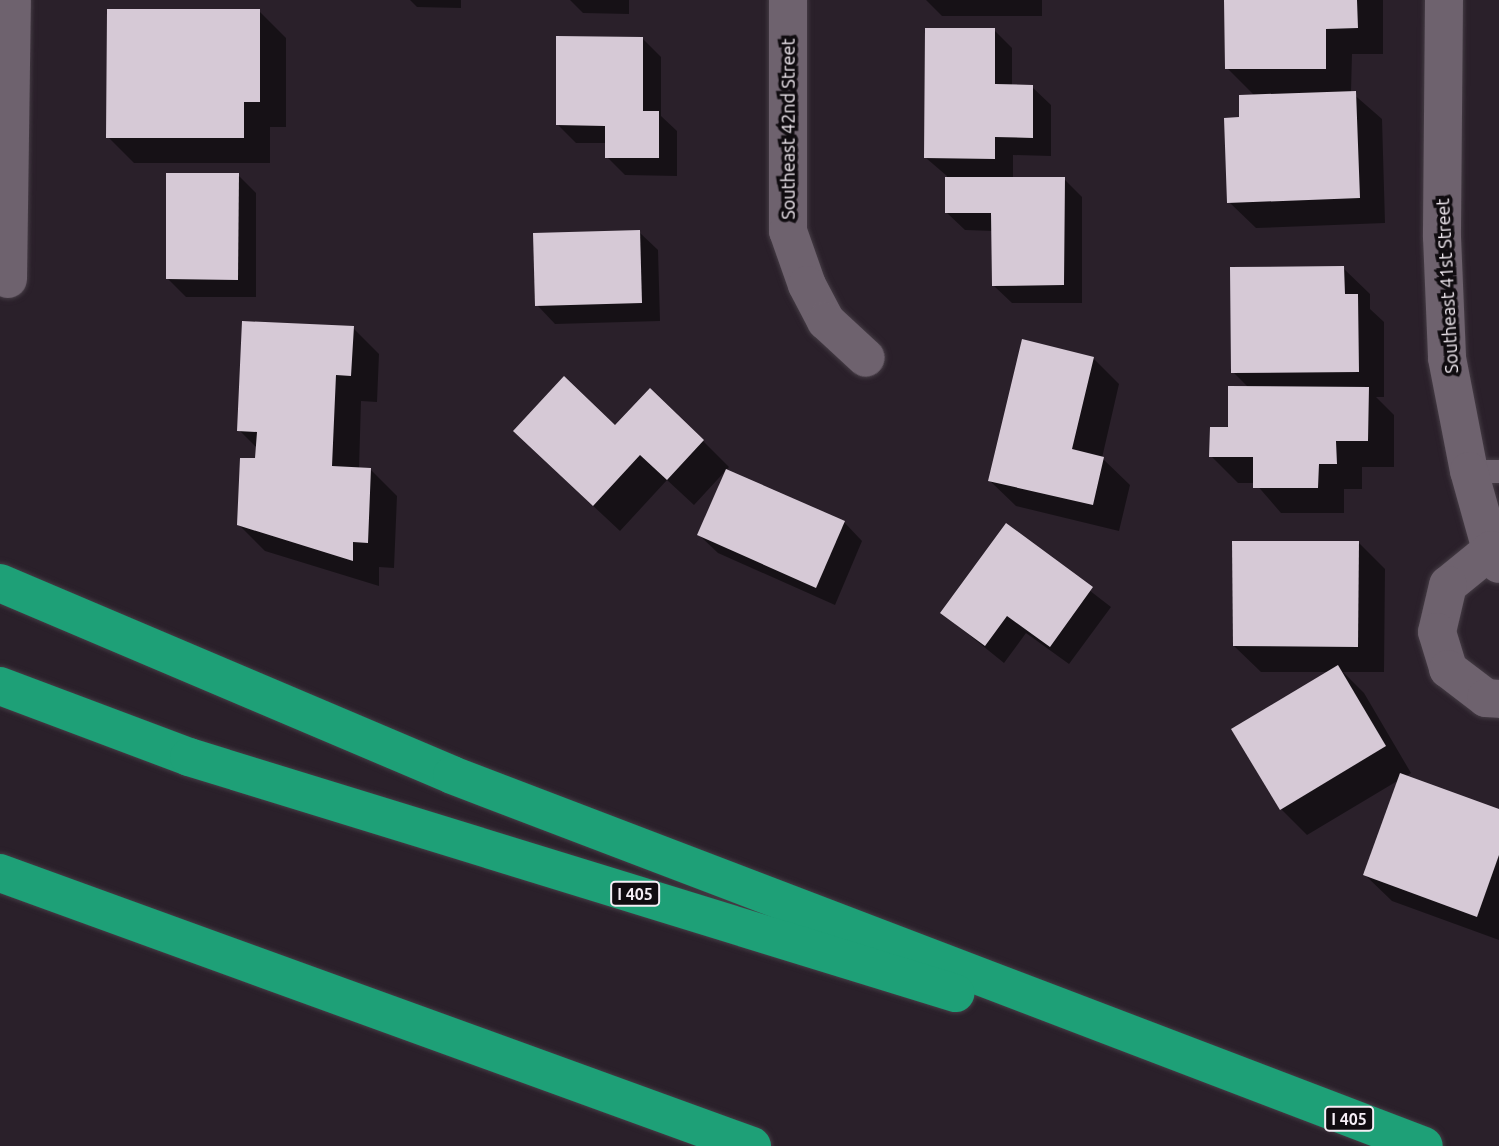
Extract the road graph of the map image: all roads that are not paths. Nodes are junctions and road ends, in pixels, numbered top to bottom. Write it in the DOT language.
graph roads {
  1 [pos="12,0"];
  2 [pos="788,0"];
  3 [pos="1444,0"];
  4 [pos="8,279"];
  5 [pos="866,358"];
  6 [pos="1484,471"];
  7 [pos="1495,557"];
  8 [pos="0,583"];
  9 [pos="0,686"];
  10 [pos="1499,699"];
  11 [pos="0,873"];
  12 [pos="1275,1091"];
  13 [pos="752,1146"];
  14 [pos="1424,1146"];
  1 -- 4 [label="street"];
  2 -- 5 [label="street, Southeast 42nd Street"];
  3 -- 6 [label="street, Southeast 41st Street"];
  6 -- 7 [label="street, Southeast 41st Street"];
  7 -- 10 [label="street"];
  8 -- 12 [label="highway"];
  9 -- 12 [label="highway, I 405"];
  11 -- 13 [label="highway"];
  12 -- 14 [label="highway, I 405"];
}
